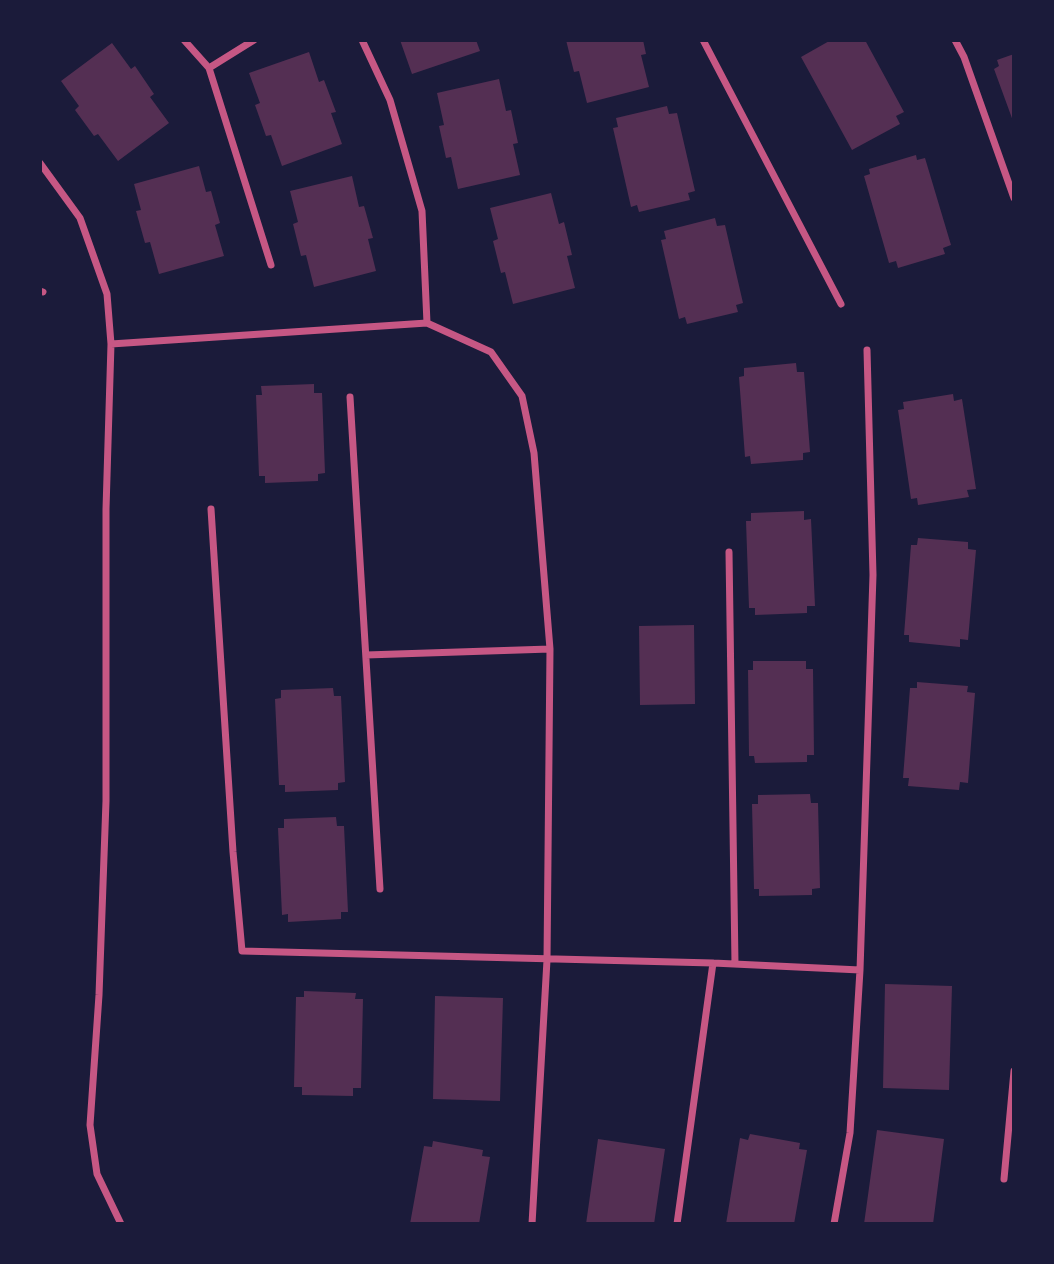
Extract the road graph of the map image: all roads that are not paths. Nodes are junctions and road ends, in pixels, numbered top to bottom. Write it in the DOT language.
graph roads {
  1 [pos="184,40"];
  2 [pos="254,40"];
  3 [pos="362,40"];
  4 [pos="703,40"];
  5 [pos="955,40"];
  6 [pos="209,68"];
  7 [pos="40,163"];
  8 [pos="1014,198"];
  9 [pos="271,265"];
  10 [pos="841,304"];
  11 [pos="427,323"];
  12 [pos="111,344"];
  13 [pos="867,350"];
  14 [pos="350,397"];
  15 [pos="211,509"];
  16 [pos="729,552"];
  17 [pos="550,649"];
  18 [pos="366,655"];
  19 [pos="380,889"];
  20 [pos="547,960"];
  21 [pos="713,963"];
  22 [pos="735,964"];
  23 [pos="860,970"];
  24 [pos="1014,1070"];
  25 [pos="1004,1179"];
  26 [pos="121,1224"];
  27 [pos="532,1224"];
  28 [pos="677,1224"];
  29 [pos="834,1224"];
  1 -- 6 [label="street"];
  2 -- 6 [label="street"];
  3 -- 11 [label="street"];
  4 -- 10 [label="street"];
  5 -- 8 [label="street"];
  6 -- 9 [label="street"];
  7 -- 12 [label="street"];
  11 -- 12 [label="street"];
  11 -- 17 [label="street"];
  12 -- 26 [label="street"];
  13 -- 23 [label="street"];
  14 -- 18 [label="street"];
  15 -- 20 [label="street"];
  16 -- 22 [label="street"];
  17 -- 18 [label="street"];
  17 -- 20 [label="street"];
  18 -- 19 [label="street"];
  20 -- 21 [label="street"];
  20 -- 27 [label="street"];
  21 -- 22 [label="street"];
  21 -- 28 [label="street"];
  22 -- 23 [label="street"];
  23 -- 29 [label="street"];
  24 -- 25 [label="street"];
}
